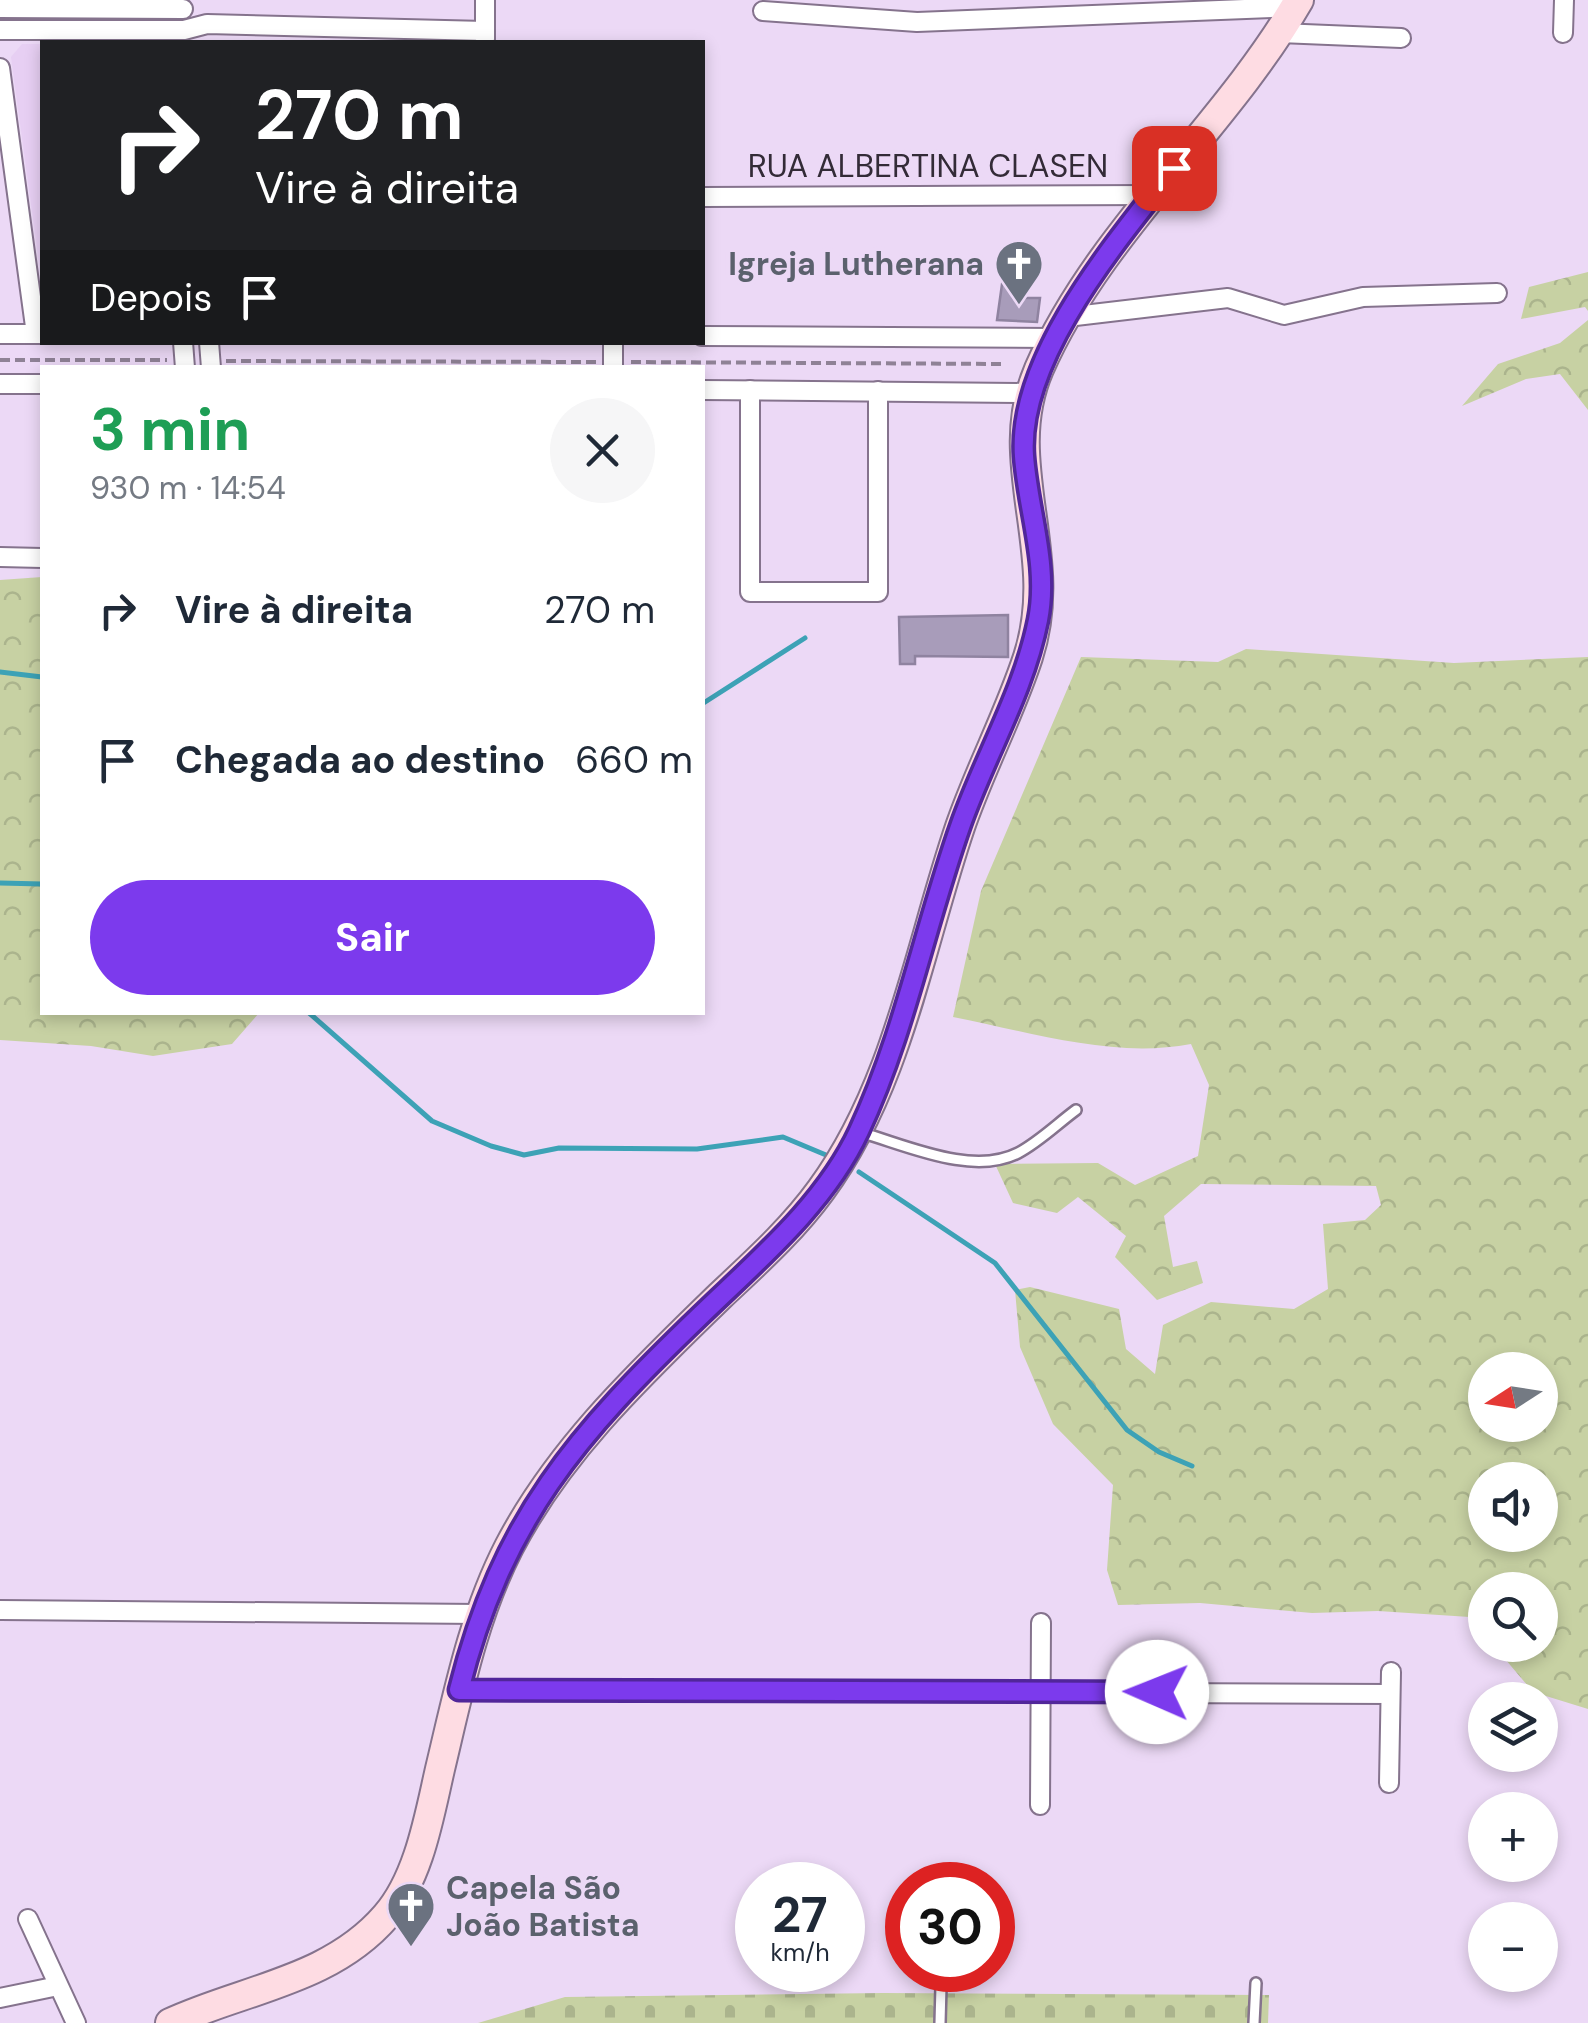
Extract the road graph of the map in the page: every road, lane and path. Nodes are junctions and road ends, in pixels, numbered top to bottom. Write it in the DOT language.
graph roads {
  1 [pos="485,0"];
  2 [pos="1564,0"];
  3 [pos="1297,3"];
  4 [pos="157,4"];
  5 [pos="182,4"];
  6 [pos="0,8"];
  7 [pos="129,9"];
  8 [pos="763,12"];
  9 [pos="206,24"];
  10 [pos="0,30"];
  11 [pos="129,30"];
  12 [pos="1280,33"];
  13 [pos="1563,33"];
  14 [pos="357,35"];
  15 [pos="159,36"];
  16 [pos="185,36"];
  17 [pos="485,37"];
  18 [pos="1401,38"];
  19 [pos="0,68"];
  20 [pos="1153,195"];
  21 [pos="705,198"];
  22 [pos="1497,293"];
  23 [pos="1061,328"];
  24 [pos="0,334"];
  25 [pos="40,334"];
  26 [pos="705,336"];
  27 [pos="185,357"];
  28 [pos="210,357"];
  29 [pos="0,360"];
  30 [pos="1002,364"];
  31 [pos="613,365"];
  32 [pos="0,384"];
  33 [pos="40,384"];
  34 [pos="705,390"];
  35 [pos="750,390"];
  36 [pos="878,392"];
  37 [pos="1031,393"];
  38 [pos="0,557"];
  39 [pos="40,558"];
  40 [pos="1076,1110"];
  41 [pos="859,1132"];
  42 [pos="0,1610"];
  43 [pos="480,1614"];
  44 [pos="1041,1623"];
  45 [pos="1392,1672"];
  46 [pos="459,1690"];
  47 [pos="1041,1690"];
  48 [pos="1390,1694"];
  49 [pos="1389,1783"];
  50 [pos="1040,1805"];
  51 [pos="28,1919"];
  52 [pos="1256,1983"];
  53 [pos="58,1986"];
  54 [pos="940,1992"];
  55 [pos="0,1998"];
  56 [pos="76,2023"];
  57 [pos="170,2023"];
  58 [pos="940,2023"];
  59 [pos="1254,2023"];
  1 -- 17 [label="street"];
  2 -- 13 [label="street"];
  3 -- 8 [label="street"];
  3 -- 12 [label="main road"];
  4 -- 5 [label="street"];
  4 -- 7 [label="street"];
  4 -- 15 [label="street"];
  5 -- 9 [label="street"];
  5 -- 16 [label="street"];
  6 -- 7 [label="street"];
  7 -- 11 [label="street"];
  9 -- 14 [label="street"];
  9 -- 16 [label="street"];
  10 -- 11 [label="street"];
  11 -- 15 [label="street"];
  12 -- 18 [label="street"];
  12 -- 20 [label="main road"];
  14 -- 17 [label="street"];
  15 -- 16 [label="street"];
  19 -- 25 [label="street"];
  20 -- 21 [label="street, RUA ALBERTINA CLASEN"];
  20 -- 23 [label="main road"];
  22 -- 23 [label="street"];
  23 -- 26 [label="street"];
  23 -- 37 [label="main road"];
  24 -- 25 [label="street"];
  27 -- 29 [label="path"];
  28 -- 31 [label="path"];
  30 -- 31 [label="path"];
  32 -- 33 [label="street"];
  34 -- 35 [label="street"];
  35 -- 36 [label="street"];
  35 -- 36 [label="street"];
  36 -- 37 [label="street"];
  37 -- 41 [label="main road"];
  38 -- 39 [label="street"];
  40 -- 41 [label="lane"];
  41 -- 43 [label="main road"];
  42 -- 43 [label="street"];
  43 -- 46 [label="main road"];
  44 -- 47 [label="street"];
  45 -- 48 [label="street"];
  46 -- 47 [label="street"];
  46 -- 57 [label="main road"];
  47 -- 48 [label="street"];
  47 -- 50 [label="street"];
  48 -- 49 [label="street"];
  51 -- 53 [label="street"];
  52 -- 59 [label="lane"];
  53 -- 55 [label="street"];
  53 -- 56 [label="street"];
  54 -- 58 [label="lane"];
}
